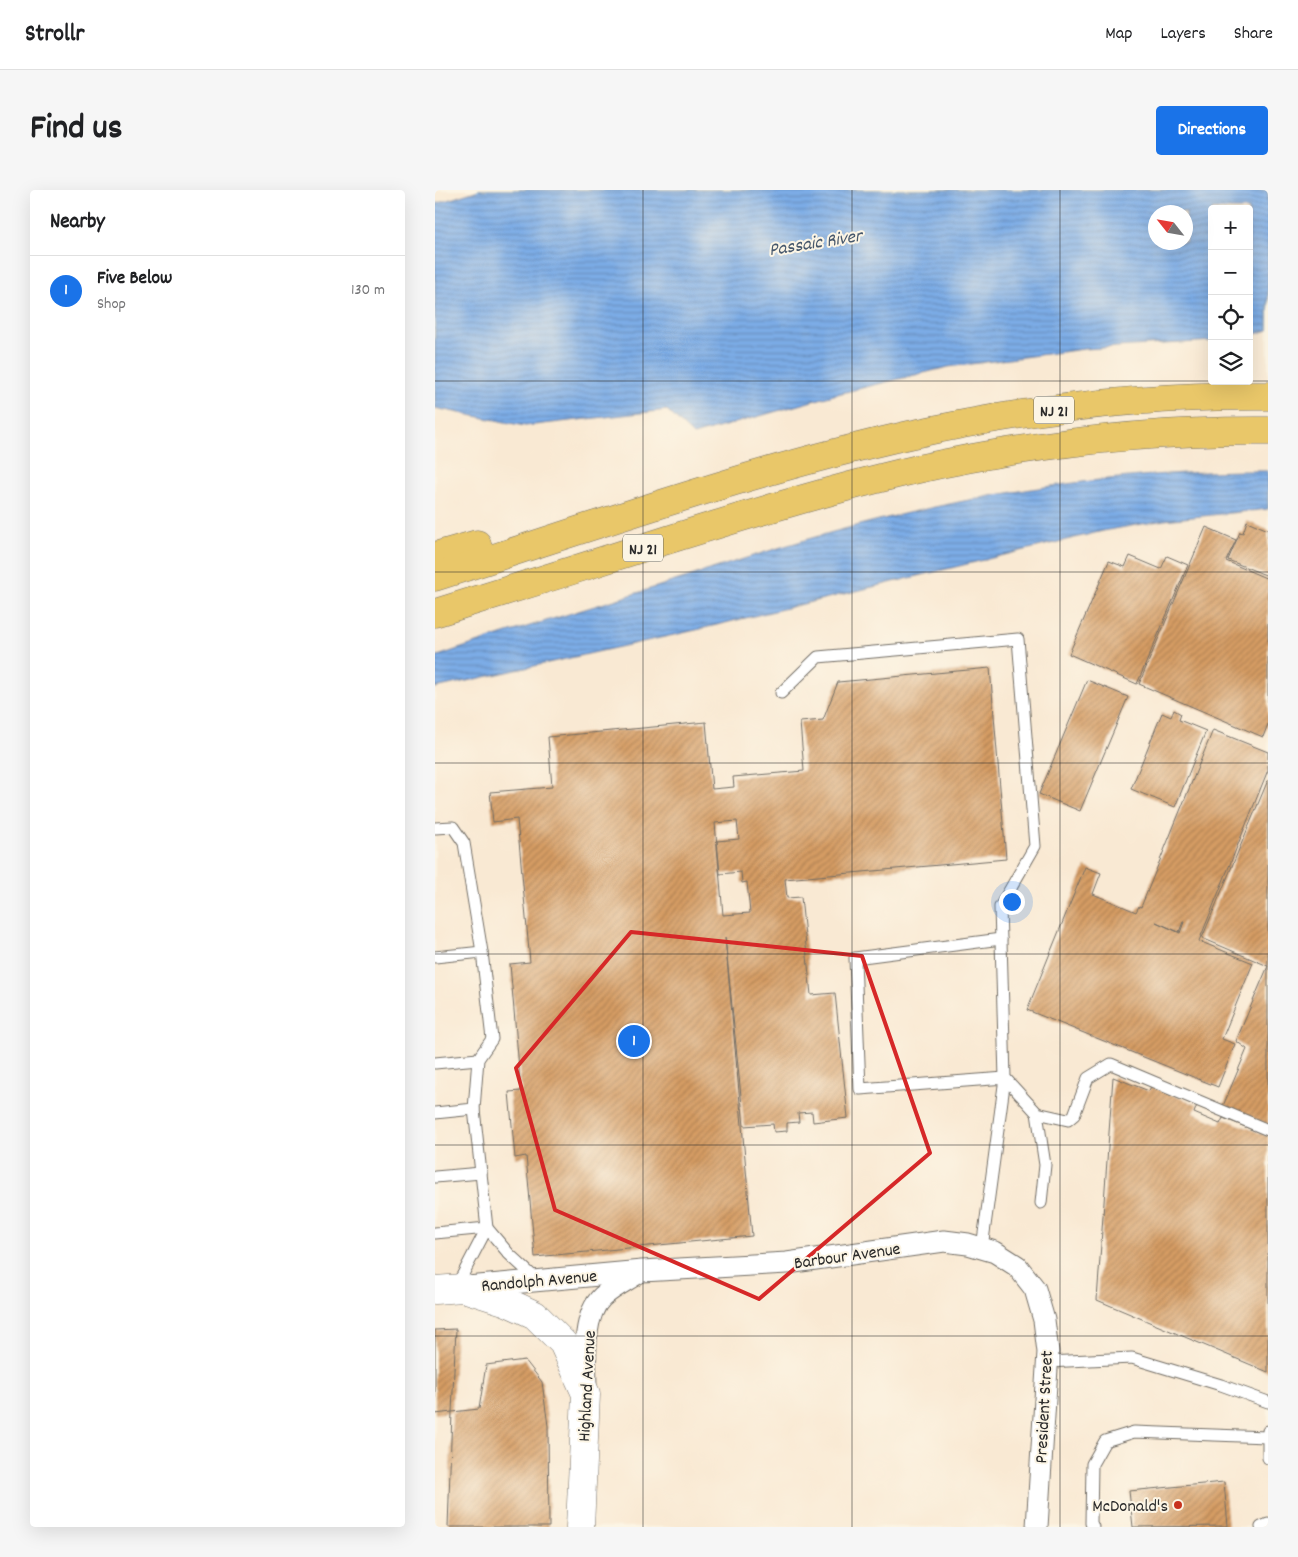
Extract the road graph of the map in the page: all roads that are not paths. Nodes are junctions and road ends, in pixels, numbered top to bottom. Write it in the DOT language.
graph roads {
  1 [pos="1268,396"];
  2 [pos="1268,431"];
  3 [pos="843,451"];
  4 [pos="852,485"];
  5 [pos="435,556"];
  6 [pos="435,577"];
  7 [pos="435,613"];
  8 [pos="435,633"];
  9 [pos="781,692"];
  10 [pos="435,828"];
  11 [pos="1001,939"];
  12 [pos="482,952"];
  13 [pos="435,957"];
  14 [pos="478,1059"];
  15 [pos="435,1064"];
  16 [pos="1005,1078"];
  17 [pos="474,1109"];
  18 [pos="435,1113"];
  19 [pos="1037,1113"];
  20 [pos="1268,1130"];
  21 [pos="481,1173"];
  22 [pos="435,1177"];
  23 [pos="1041,1203"];
  24 [pos="487,1228"];
  25 [pos="435,1233"];
  26 [pos="982,1248"];
  27 [pos="642,1271"];
  28 [pos="537,1281"];
  29 [pos="1035,1288"];
  30 [pos="450,1289"];
  31 [pos="1047,1362"];
  32 [pos="585,1394"];
  33 [pos="1268,1402"];
  34 [pos="1267,1434"];
  35 [pos="1268,1458"];
  36 [pos="1268,1524"];
  37 [pos="580,1527"];
  38 [pos="1037,1527"];
  39 [pos="1093,1527"];
  40 [pos="1261,1527"];
  1 -- 3 [label="highway, NJ 21"];
  2 -- 4 [label="highway, NJ 21"];
  3 -- 5 [label="highway"];
  3 -- 6 [label="highway, NJ 21"];
  4 -- 7 [label="highway, NJ 21"];
  4 -- 8 [label="highway"];
  9 -- 11 [label="lane"];
  10 -- 12 [label="lane"];
  11 -- 16 [label="lane"];
  11 -- 16 [label="lane"];
  12 -- 13 [label="lane"];
  12 -- 14 [label="lane"];
  14 -- 15 [label="lane"];
  14 -- 17 [label="lane"];
  16 -- 19 [label="lane"];
  16 -- 26 [label="lane"];
  17 -- 18 [label="lane"];
  17 -- 21 [label="lane"];
  19 -- 20 [label="lane"];
  19 -- 23 [label="lane"];
  21 -- 22 [label="lane"];
  21 -- 24 [label="lane"];
  24 -- 25 [label="lane"];
  24 -- 28 [label="lane"];
  24 -- 30 [label="lane"];
  26 -- 27 [label="street, Barbour Avenue"];
  26 -- 29 [label="street, Barbour Avenue"];
  27 -- 28 [label="street, Randolph Avenue"];
  27 -- 32 [label="street, Highland Avenue"];
  28 -- 30 [label="street, Randolph Avenue"];
  29 -- 31 [label="street, President Street"];
  30 -- 32 [label="street"];
  31 -- 33 [label="lane"];
  31 -- 38 [label="street, President Street"];
  32 -- 37 [label="street, Highland Avenue"];
  34 -- 35 [label="lane"];
  34 -- 39 [label="lane"];
  36 -- 40 [label="lane"];
}
